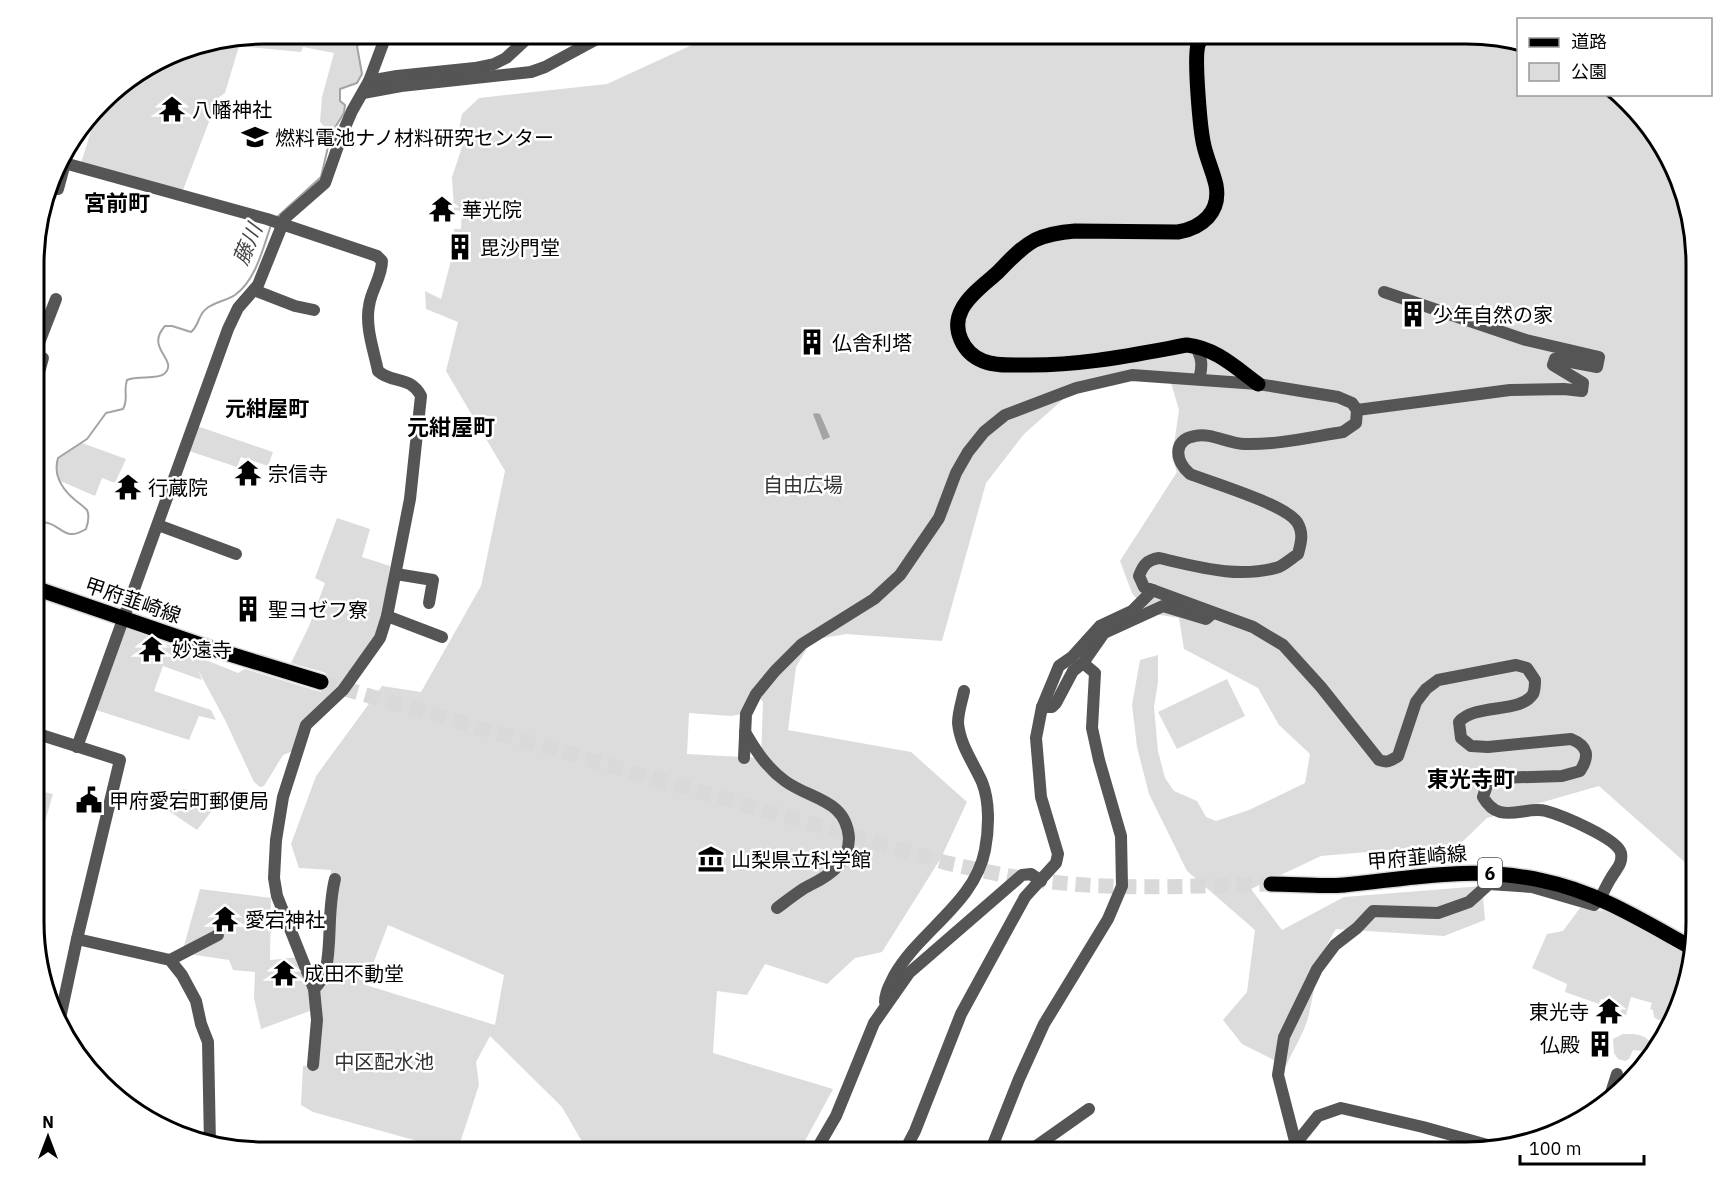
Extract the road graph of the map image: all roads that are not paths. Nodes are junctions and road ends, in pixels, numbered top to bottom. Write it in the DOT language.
graph roads {
  1 [pos="383,44"];
  2 [pos="521,44"];
  3 [pos="588,44"];
  4 [pos="1198,44"];
  5 [pos="369,81"];
  6 [pos="363,93"];
  7 [pos="67,164"];
  8 [pos="59,183"];
  9 [pos="58,189"];
  10 [pos="276,222"];
  11 [pos="254,290"];
  12 [pos="1384,292"];
  13 [pos="56,299"];
  14 [pos="314,310"];
  15 [pos="44,330"];
  16 [pos="1195,346"];
  17 [pos="1199,379"];
  18 [pos="1258,384"];
  19 [pos="1358,410"];
  20 [pos="158,525"];
  21 [pos="236,554"];
  22 [pos="396,574"];
  23 [pos="1153,590"];
  24 [pos="44,591"];
  25 [pos="429,603"];
  26 [pos="1214,613"];
  27 [pos="387,616"];
  28 [pos="122,619"];
  29 [pos="442,637"];
  30 [pos="1083,663"];
  31 [pos="321,682"];
  32 [pos="964,691"];
  33 [pos="1042,707"];
  34 [pos="745,732"];
  35 [pos="44,736"];
  36 [pos="77,747"];
  37 [pos="744,758"];
  38 [pos="335,879"];
  39 [pos="1041,881"];
  40 [pos="1271,884"];
  41 [pos="1601,899"];
  42 [pos="777,908"];
  43 [pos="218,935"];
  44 [pos="77,939"];
  45 [pos="1685,944"];
  46 [pos="170,960"];
  47 [pos="314,989"];
  48 [pos="885,1006"];
  49 [pos="62,1010"];
  50 [pos="313,1065"];
  51 [pos="1617,1074"];
  52 [pos="1613,1086"];
  53 [pos="1089,1109"];
  54 [pos="210,1135"];
  55 [pos="1475,1141"];
  56 [pos="821,1142"];
  57 [pos="909,1142"];
  58 [pos="994,1142"];
  59 [pos="1043,1142"];
  60 [pos="1291,1142"];
  61 [pos="1297,1142"];
  1 -- 5 [label="street"];
  2 -- 5 [label="street"];
  3 -- 6 [label="street"];
  4 -- 16 [label="main road"];
  5 -- 6 [label="street"];
  6 -- 10 [label="street"];
  7 -- 10 [label="street"];
  8 -- 9 [label="street"];
  10 -- 11 [label="street"];
  10 -- 22 [label="street"];
  11 -- 14 [label="street"];
  11 -- 20 [label="street"];
  12 -- 19 [label="street"];
  13 -- 15 [label="street"];
  16 -- 17 [label="street"];
  16 -- 18 [label="main road"];
  17 -- 18 [label="street"];
  17 -- 34 [label="street"];
  18 -- 19 [label="street"];
  19 -- 23 [label="street"];
  20 -- 21 [label="street"];
  20 -- 28 [label="street"];
  22 -- 25 [label="street"];
  22 -- 27 [label="street"];
  23 -- 26 [label="street"];
  23 -- 33 [label="street"];
  24 -- 28 [label="main road, 甲府韮崎線"];
  26 -- 30 [label="street"];
  26 -- 41 [label="street"];
  27 -- 29 [label="street"];
  27 -- 47 [label="street"];
  28 -- 31 [label="main road, 甲府韮崎線"];
  28 -- 36 [label="street"];
  30 -- 33 [label="street"];
  30 -- 58 [label="street"];
  32 -- 48 [label="street"];
  33 -- 39 [label="street"];
  34 -- 37 [label="street"];
  34 -- 42 [label="street"];
  35 -- 36 [label="street"];
  36 -- 44 [label="street"];
  38 -- 47 [label="street"];
  39 -- 48 [label="street"];
  39 -- 57 [label="street"];
  40 -- 41 [label="main road, 甲府韮崎線 / 6"];
  41 -- 45 [label="main road, 甲府韮崎線 / 6"];
  41 -- 60 [label="street"];
  43 -- 46 [label="street"];
  44 -- 46 [label="street"];
  44 -- 49 [label="street"];
  46 -- 54 [label="street"];
  47 -- 50 [label="street"];
  48 -- 56 [label="street"];
  51 -- 52 [label="street"];
  53 -- 59 [label="street"];
  55 -- 61 [label="street"];
}
